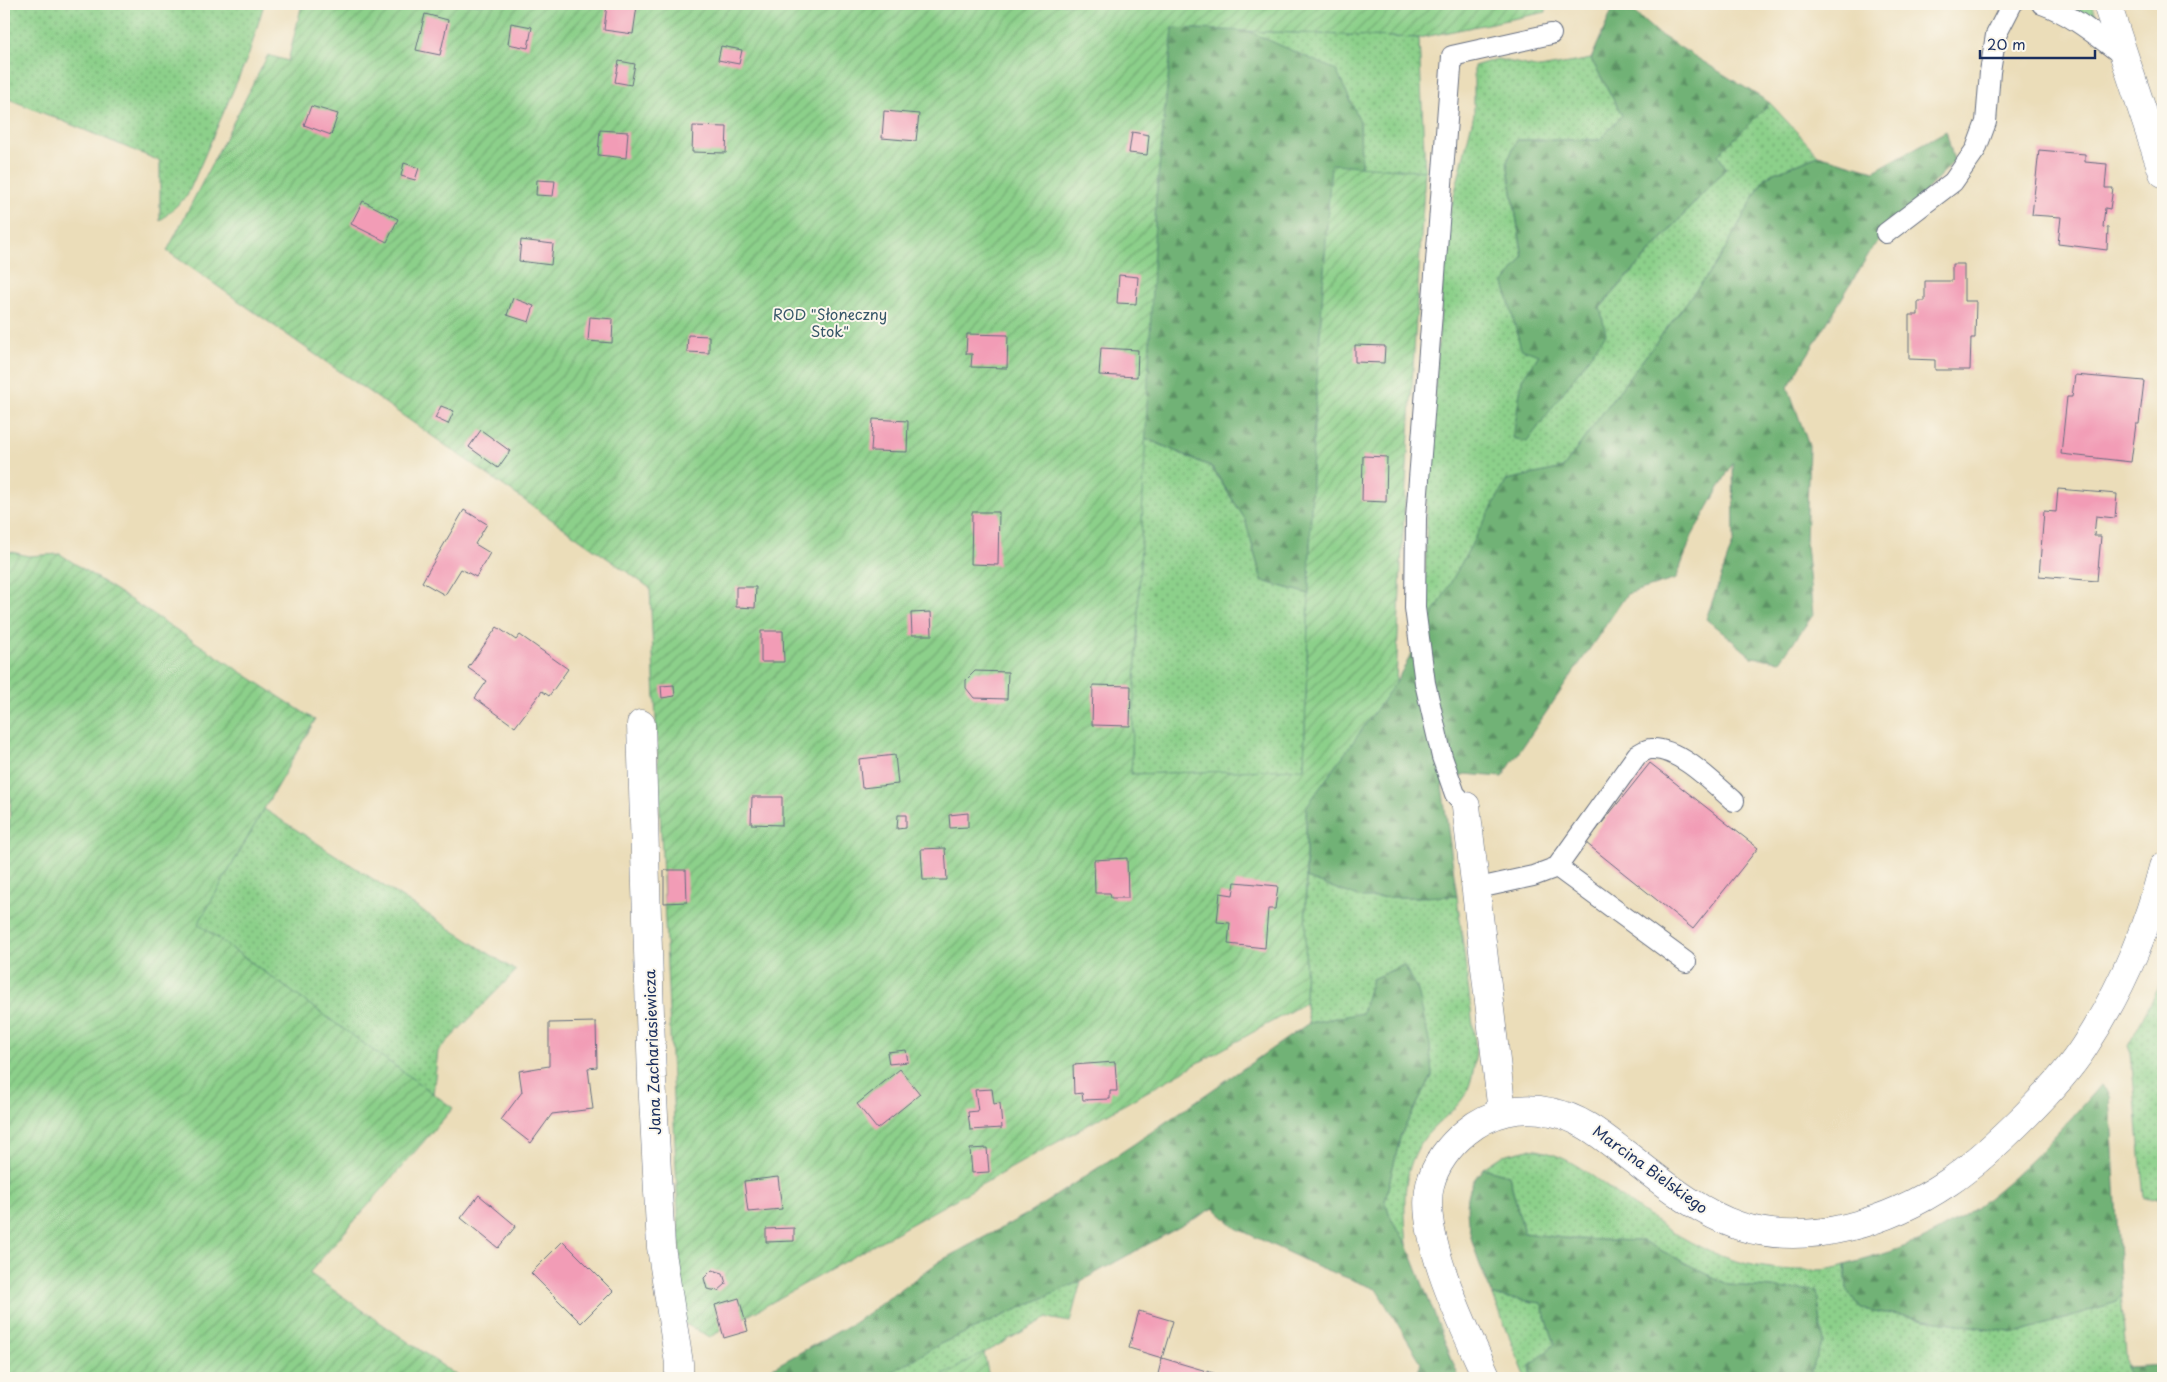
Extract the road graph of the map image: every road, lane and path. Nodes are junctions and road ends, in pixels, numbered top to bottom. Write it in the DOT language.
graph roads {
  1 [pos="2012,4"];
  2 [pos="2042,4"];
  3 [pos="2108,4"];
  4 [pos="1551,34"];
  5 [pos="2124,56"];
  6 [pos="2163,173"];
  7 [pos="1886,233"];
  8 [pos="641,724"];
  9 [pos="1734,801"];
  10 [pos="1466,806"];
  11 [pos="1557,866"];
  12 [pos="2163,867"];
  13 [pos="1474,889"];
  14 [pos="1686,962"];
  15 [pos="1502,1112"];
  16 [pos="679,1378"];
  17 [pos="1487,1378"];
  1 -- 7 [label="lane"];
  2 -- 5 [label="lane"];
  3 -- 5 [label="street"];
  4 -- 10 [label="lane"];
  5 -- 6 [label="street"];
  8 -- 16 [label="street, Jana Zachariasiewicza"];
  9 -- 11 [label="lane"];
  10 -- 13 [label="street"];
  11 -- 13 [label="lane"];
  11 -- 14 [label="lane"];
  12 -- 15 [label="street, Marcina Bielskiego"];
  13 -- 15 [label="street"];
  15 -- 17 [label="street, Marcina Bielskiego"];
}
